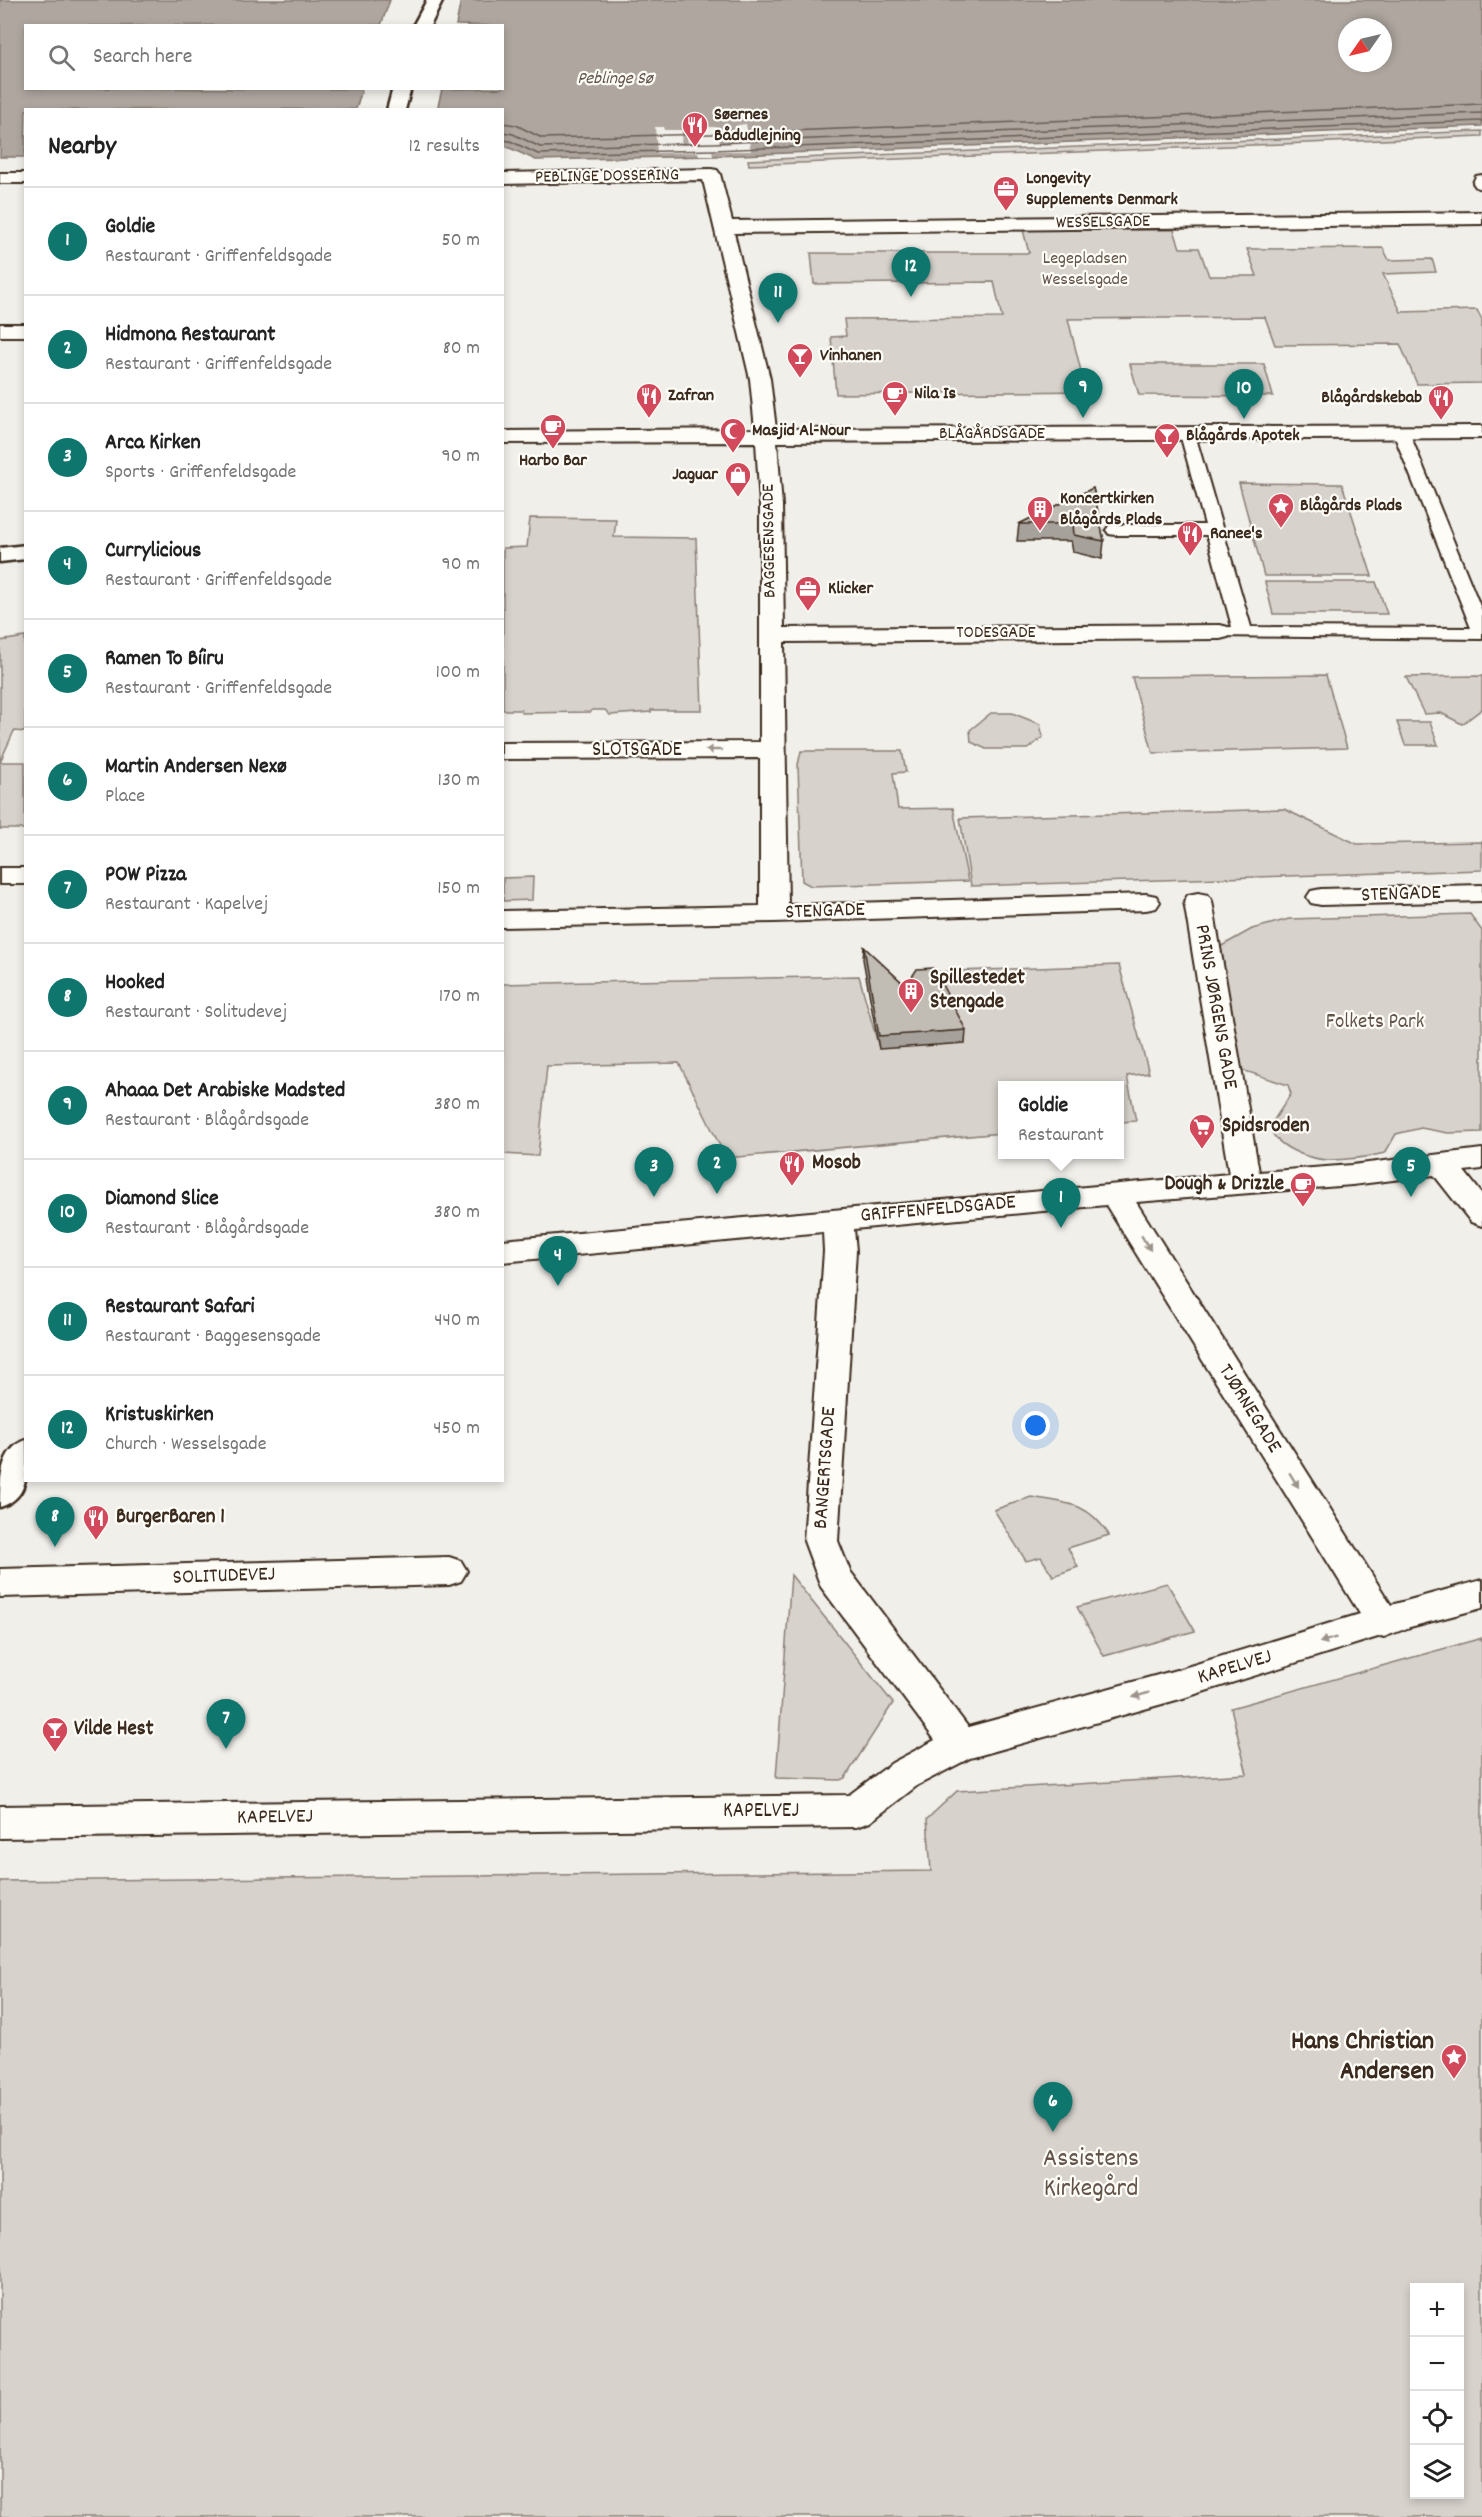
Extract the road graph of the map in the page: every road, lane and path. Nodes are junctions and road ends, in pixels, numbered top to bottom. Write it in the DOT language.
graph roads {
  1 [pos="420,0"];
  2 [pos="435,0"];
  3 [pos="419,24"];
  4 [pos="420,24"];
  5 [pos="401,90"];
  6 [pos="397,108"];
  7 [pos="711,174"];
  8 [pos="0,178"];
  9 [pos="24,178"];
  10 [pos="504,179"];
  11 [pos="1482,218"];
  12 [pos="723,227"];
  13 [pos="0,330"];
  14 [pos="24,330"];
  15 [pos="1401,432"];
  16 [pos="1482,432"];
  17 [pos="1188,434"];
  18 [pos="766,435"];
  19 [pos="504,437"];
  20 [pos="1115,530"];
  21 [pos="1213,530"];
  22 [pos="24,552"];
  23 [pos="0,555"];
  24 [pos="1231,632"];
  25 [pos="1482,633"];
  26 [pos="772,635"];
  27 [pos="772,750"];
  28 [pos="504,751"];
  29 [pos="0,876"];
  30 [pos="24,876"];
  31 [pos="1482,893"];
  32 [pos="1321,897"];
  33 [pos="1198,901"];
  34 [pos="1146,902"];
  35 [pos="774,914"];
  36 [pos="504,919"];
  37 [pos="1482,1159"];
  38 [pos="1442,1164"];
  39 [pos="1246,1184"];
  40 [pos="1114,1194"];
  41 [pos="1482,1215"];
  42 [pos="838,1219"];
  43 [pos="504,1251"];
  44 [pos="24,1456"];
  45 [pos="0,1493"];
  46 [pos="449,1571"];
  47 [pos="0,1583"];
  48 [pos="1482,1594"];
  49 [pos="1384,1623"];
  50 [pos="960,1745"];
  51 [pos="0,1822"];
  1 -- 3 [label="street"];
  2 -- 4 [label="street"];
  5 -- 6 [label="street"];
  7 -- 10 [label="street, PEBLINGE DOSSERING"];
  7 -- 12 [label="street, BAGGESENSGADE"];
  8 -- 9 [label="street"];
  11 -- 12 [label="street, WESSELSGADE"];
  12 -- 18 [label="street, BAGGESENSGADE"];
  13 -- 14 [label="street"];
  15 -- 16 [label="street, BLÅGÅRDSGADE"];
  15 -- 17 [label="street, BLÅGÅRDSGADE"];
  15 -- 25 [label="street"];
  17 -- 18 [label="street, BLÅGÅRDSGADE"];
  17 -- 21 [label="street"];
  18 -- 19 [label="street, BLÅGÅRDSGADE"];
  18 -- 26 [label="street, BAGGESENSGADE"];
  20 -- 21 [label="street"];
  21 -- 24 [label="street"];
  22 -- 23 [label="street"];
  24 -- 25 [label="street"];
  24 -- 26 [label="street, TODESGADE"];
  26 -- 27 [label="street, BAGGESENSGADE"];
  27 -- 28 [label="street, SLOTSGADE, one-way"];
  27 -- 35 [label="street, BAGGESENSGADE"];
  29 -- 30 [label="street"];
  31 -- 32 [label="street, STENGADE"];
  33 -- 39 [label="street, PRINS JØRGENS GADE"];
  34 -- 35 [label="street, STENGADE"];
  35 -- 36 [label="street, STENGADE"];
  37 -- 38 [label="street, GRIFFENFELDSGADE"];
  38 -- 39 [label="street, GRIFFENFELDSGADE"];
  38 -- 41 [label="street"];
  39 -- 40 [label="street, GRIFFENFELDSGADE"];
  40 -- 42 [label="street, GRIFFENFELDSGADE"];
  40 -- 49 [label="street, TJØRNEGADE, one-way"];
  42 -- 43 [label="street, GRIFFENFELDSGADE"];
  42 -- 50 [label="street, BANGERTSGADE"];
  44 -- 45 [label="street"];
  46 -- 47 [label="street, SOLITUDEVEJ"];
  48 -- 49 [label="street, KAPELVEJ"];
  49 -- 50 [label="street, KAPELVEJ, one-way"];
  50 -- 51 [label="street, KAPELVEJ"];
}
